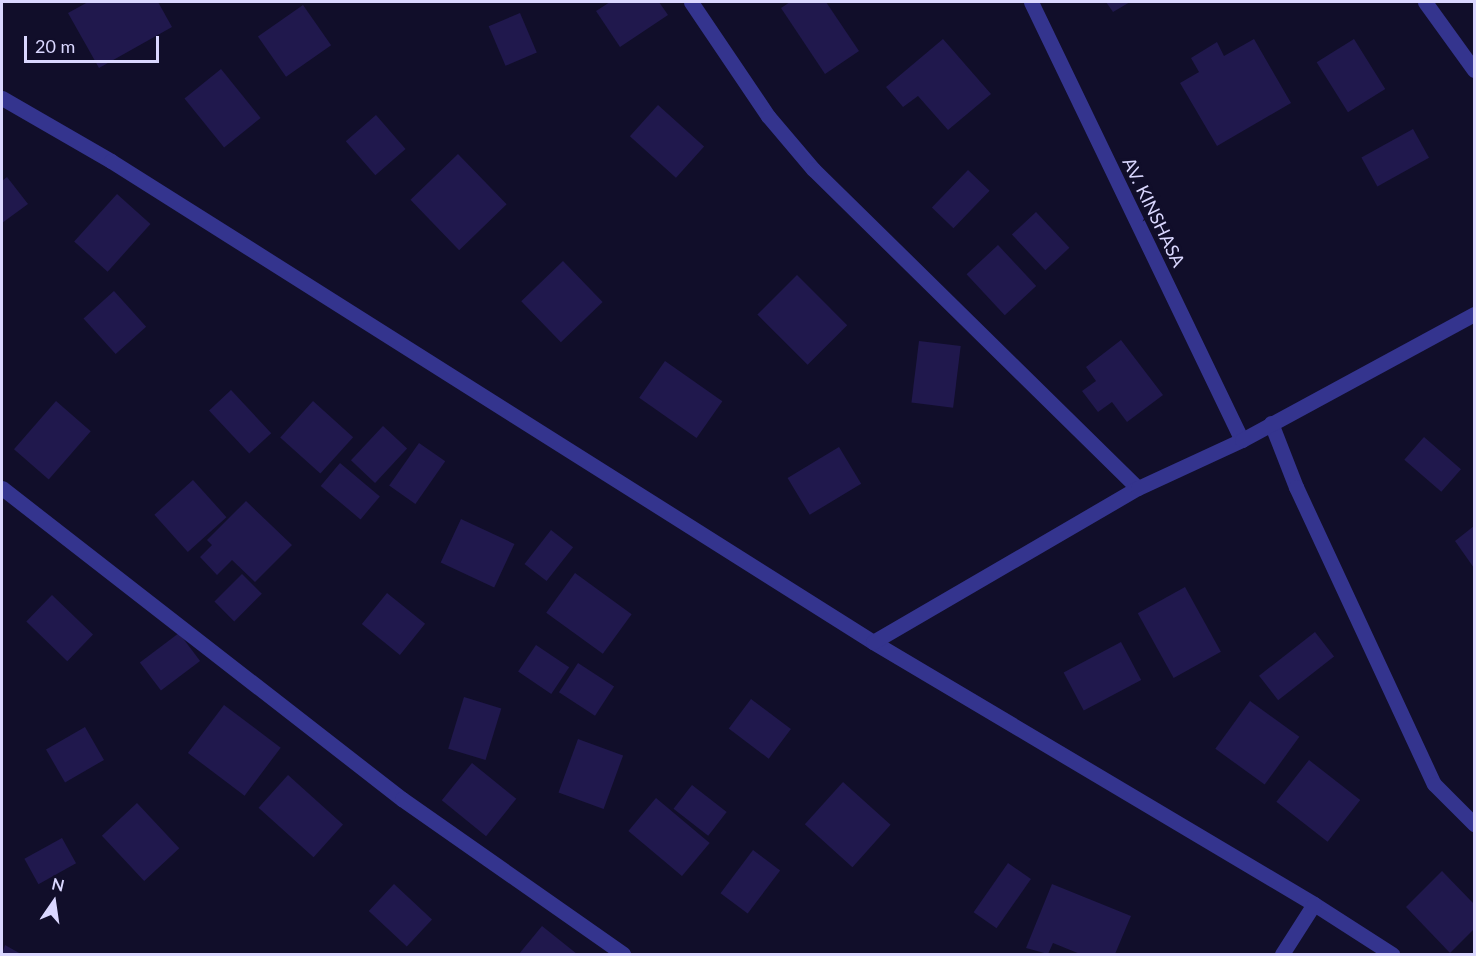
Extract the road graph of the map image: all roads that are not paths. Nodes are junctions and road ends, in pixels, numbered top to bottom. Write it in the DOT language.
graph roads {
  1 [pos="691,2"];
  2 [pos="1031,2"];
  3 [pos="1425,2"];
  4 [pos="1474,70"];
  5 [pos="2,98"];
  6 [pos="1474,314"];
  7 [pos="1271,423"];
  8 [pos="1242,440"];
  9 [pos="2,488"];
  10 [pos="1138,488"];
  11 [pos="873,642"];
  12 [pos="1474,824"];
  13 [pos="1314,904"];
  14 [pos="623,954"];
  15 [pos="1282,954"];
  16 [pos="1392,954"];
  1 -- 10 [label="street"];
  2 -- 8 [label="street, AV. KINSHASA"];
  3 -- 4 [label="street"];
  5 -- 11 [label="street"];
  6 -- 7 [label="street"];
  7 -- 8 [label="street"];
  7 -- 12 [label="street"];
  8 -- 10 [label="street"];
  9 -- 14 [label="street"];
  10 -- 11 [label="street"];
  11 -- 13 [label="street"];
  13 -- 15 [label="street"];
  13 -- 16 [label="street"];
}
